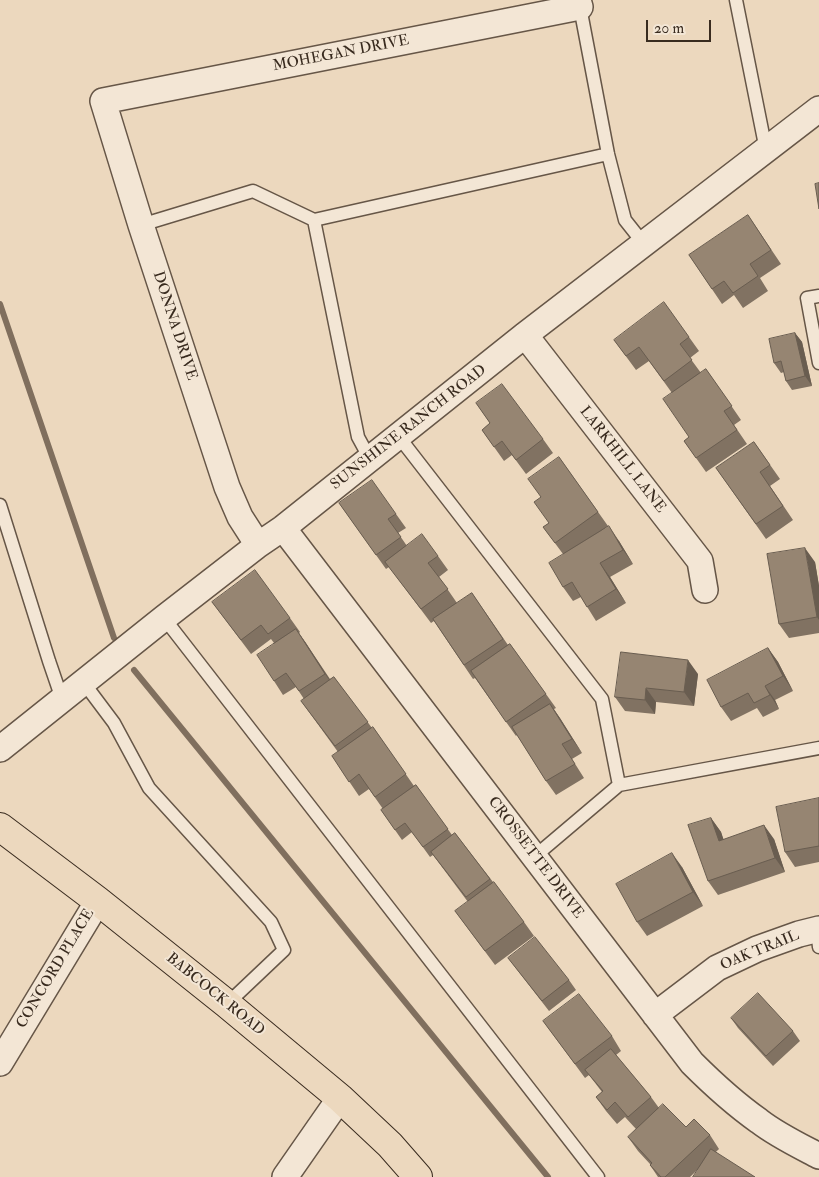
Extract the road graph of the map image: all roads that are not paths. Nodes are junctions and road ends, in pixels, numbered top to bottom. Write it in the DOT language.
graph roads {
  1 [pos="736,0"];
  2 [pos="579,4"];
  3 [pos="102,101"];
  4 [pos="819,110"];
  5 [pos="766,150"];
  6 [pos="608,154"];
  7 [pos="314,220"];
  8 [pos="141,225"];
  9 [pos="644,244"];
  10 [pos="819,296"];
  11 [pos="526,335"];
  12 [pos="819,363"];
  13 [pos="399,437"];
  14 [pos="370,459"];
  15 [pos="0,504"];
  16 [pos="283,528"];
  17 [pos="258,545"];
  18 [pos="704,590"];
  19 [pos="164,618"];
  20 [pos="84,683"];
  21 [pos="62,699"];
  22 [pos="819,748"];
  23 [pos="0,749"];
  24 [pos="619,784"];
  25 [pos="0,827"];
  26 [pos="534,858"];
  27 [pos="98,901"];
  28 [pos="818,935"];
  29 [pos="227,1004"];
  30 [pos="655,1015"];
  31 [pos="0,1063"];
  32 [pos="340,1098"];
  33 [pos="819,1156"];
  34 [pos="285,1177"];
  35 [pos="418,1177"];
  36 [pos="598,1177"];
  1 -- 5 [label="lane"];
  2 -- 3 [label="street, MOHEGAN DRIVE"];
  2 -- 6 [label="lane"];
  3 -- 8 [label="street, DONNA DRIVE"];
  4 -- 5 [label="street, SUNSHINE RANCH ROAD"];
  5 -- 9 [label="street, SUNSHINE RANCH ROAD"];
  6 -- 7 [label="lane"];
  6 -- 9 [label="lane"];
  7 -- 8 [label="lane"];
  7 -- 14 [label="lane"];
  8 -- 17 [label="street, DONNA DRIVE"];
  9 -- 11 [label="street, SUNSHINE RANCH ROAD"];
  10 -- 12 [label="lane"];
  11 -- 13 [label="street, SUNSHINE RANCH ROAD"];
  11 -- 18 [label="street, LARKHILL LANE"];
  13 -- 14 [label="street, SUNSHINE RANCH ROAD"];
  13 -- 24 [label="lane"];
  14 -- 16 [label="street, SUNSHINE RANCH ROAD"];
  15 -- 21 [label="lane"];
  16 -- 17 [label="street, SUNSHINE RANCH ROAD"];
  16 -- 26 [label="street, CROSSETTE DRIVE"];
  17 -- 19 [label="street, SUNSHINE RANCH ROAD"];
  19 -- 20 [label="street, SUNSHINE RANCH ROAD"];
  19 -- 36 [label="lane"];
  20 -- 21 [label="street, SUNSHINE RANCH ROAD"];
  20 -- 29 [label="lane"];
  21 -- 23 [label="street, SUNSHINE RANCH ROAD"];
  22 -- 24 [label="lane"];
  24 -- 26 [label="lane"];
  25 -- 27 [label="main road, BABCOCK ROAD"];
  26 -- 30 [label="street, CROSSETTE DRIVE"];
  27 -- 29 [label="main road, BABCOCK ROAD"];
  27 -- 31 [label="street, CONCORD PLACE"];
  28 -- 30 [label="street, OAK TRAIL"];
  29 -- 32 [label="main road, BABCOCK ROAD"];
  30 -- 33 [label="street, CROSSETTE DRIVE"];
  32 -- 34 [label="street"];
  32 -- 35 [label="main road, BABCOCK ROAD"];
}
